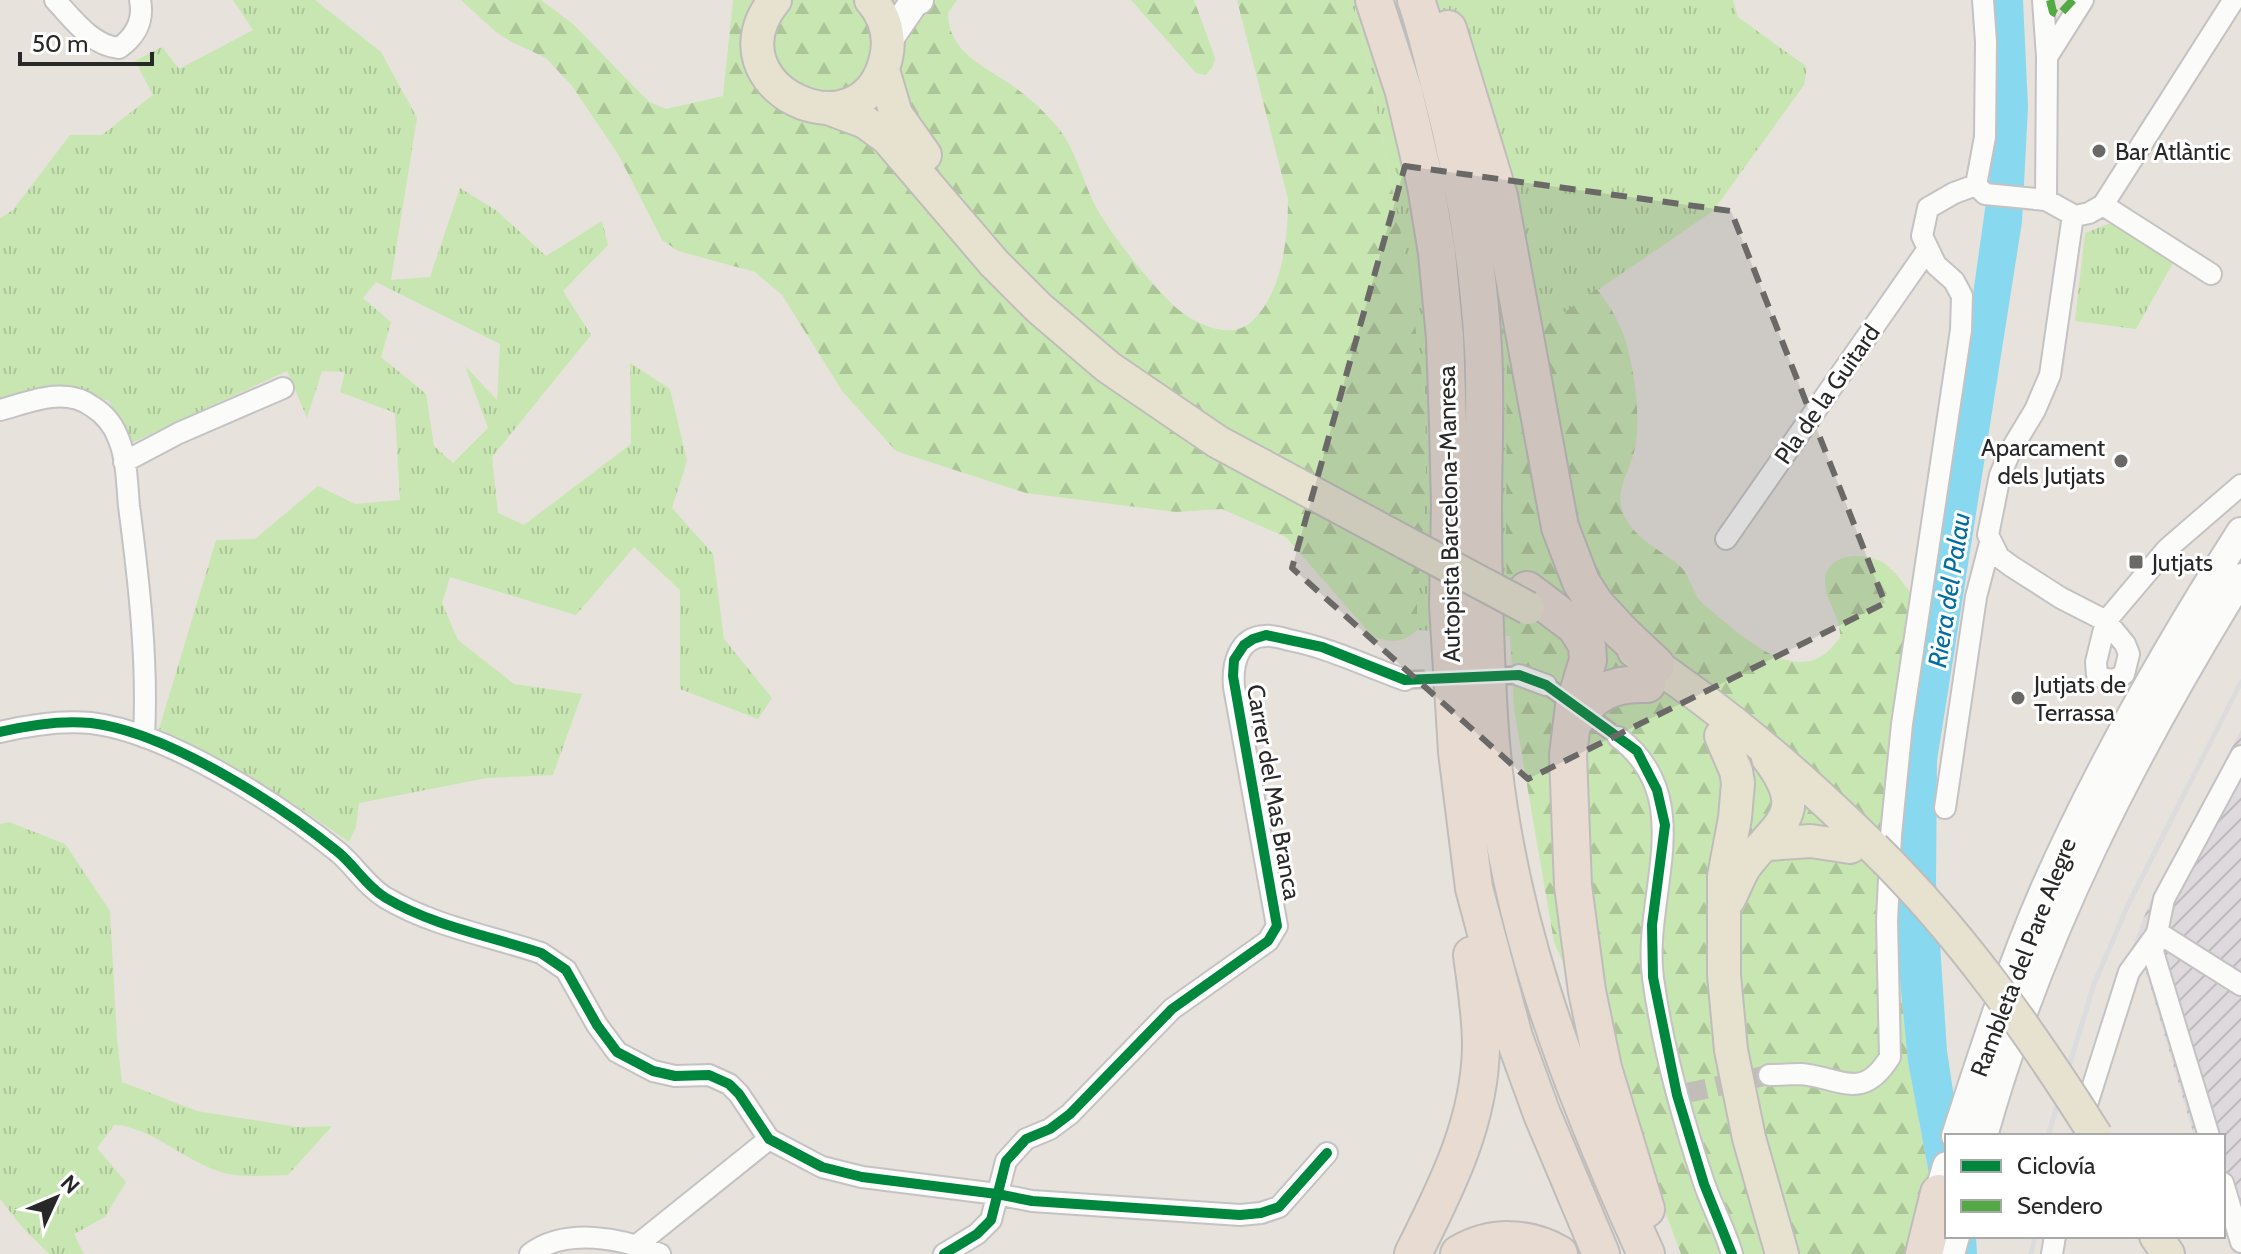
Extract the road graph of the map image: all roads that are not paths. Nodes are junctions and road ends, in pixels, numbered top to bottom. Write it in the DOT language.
graph roads {
  1 [pos="55,0"];
  2 [pos="140,0"];
  3 [pos="871,0"];
  4 [pos="919,0"];
  5 [pos="1374,0"];
  6 [pos="1416,0"];
  7 [pos="1437,0"];
  8 [pos="1983,0"];
  9 [pos="2043,0"];
  10 [pos="2050,0"];
  11 [pos="2073,0"];
  12 [pos="2083,0"];
  13 [pos="2235,3"];
  14 [pos="768,5"];
  15 [pos="885,55"];
  16 [pos="2047,57"];
  17 [pos="828,108"];
  18 [pos="1980,190"];
  19 [pos="2039,200"];
  20 [pos="2103,205"];
  21 [pos="2073,215"];
  22 [pos="1928,249"];
  23 [pos="2211,274"];
  24 [pos="283,388"];
  25 [pos="0,410"];
  26 [pos="124,462"];
  27 [pos="2241,485"];
  28 [pos="2241,532"];
  29 [pos="1406,535"];
  30 [pos="1726,539"];
  31 [pos="1990,543"];
  32 [pos="2241,578"];
  33 [pos="1527,599"];
  34 [pos="1587,645"];
  35 [pos="1652,674"];
  36 [pos="1519,675"];
  37 [pos="1405,680"];
  38 [pos="1546,685"];
  39 [pos="1573,723"];
  40 [pos="0,732"];
  41 [pos="1732,732"];
  42 [pos="144,737"];
  43 [pos="1618,737"];
  44 [pos="2241,756"];
  45 [pos="1787,788"];
  46 [pos="1945,808"];
  47 [pos="1837,811"];
  48 [pos="1735,818"];
  49 [pos="1464,822"];
  50 [pos="1767,844"];
  51 [pos="1863,853"];
  52 [pos="1725,909"];
  53 [pos="2157,932"];
  54 [pos="2241,985"];
  55 [pos="1769,1075"];
  56 [pos="1966,1133"];
  57 [pos="2078,1134"];
  58 [pos="2083,1134"];
  59 [pos="2095,1134"];
  60 [pos="2208,1134"];
  61 [pos="769,1139"];
  62 [pos="1327,1153"];
  63 [pos="1943,1180"];
  64 [pos="2225,1190"];
  65 [pos="997,1194"];
  66 [pos="1767,1198"];
  67 [pos="991,1220"];
  68 [pos="2241,1242"];
  69 [pos="637,1245"];
  70 [pos="530,1254"];
  71 [pos="660,1254"];
  72 [pos="944,1254"];
  73 [pos="970,1254"];
  74 [pos="1413,1254"];
  75 [pos="1459,1254"];
  76 [pos="1559,1254"];
  77 [pos="1601,1254"];
  78 [pos="1646,1254"];
  79 [pos="1656,1254"];
  80 [pos="1732,1254"];
  81 [pos="1782,1254"];
  82 [pos="1802,1254"];
  83 [pos="1907,1254"];
  84 [pos="1924,1254"];
  1 -- 2 [label="street"];
  3 -- 15 [label="main road"];
  4 -- 15 [label="main road"];
  5 -- 49 [label="highway, Autopista Barcelona-Manresa"];
  6 -- 78 [label="highway"];
  7 -- 35 [label="highway"];
  8 -- 18 [label="street"];
  9 -- 16 [label="street"];
  10 -- 11 [label="street"];
  12 -- 16 [label="street"];
  13 -- 20 [label="street"];
  14 -- 17 [label="main road"];
  15 -- 17 [label="main road"];
  15 -- 29 [label="main road"];
  16 -- 19 [label="street"];
  17 -- 29 [label="main road"];
  18 -- 19 [label="street"];
  18 -- 22 [label="street"];
  19 -- 21 [label="street"];
  20 -- 21 [label="street"];
  20 -- 23 [label="street"];
  21 -- 31 [label="street"];
  22 -- 30 [label="street, Pla de la Guitard"];
  22 -- 55 [label="street"];
  24 -- 26 [label="street"];
  25 -- 26 [label="street"];
  26 -- 42 [label="street"];
  27 -- 31 [label="street"];
  28 -- 56 [label="main road, Rambleta del Pare Alegre"];
  29 -- 33 [label="main road, bridge"];
  31 -- 46 [label="street"];
  32 -- 56 [label="main road, Rambleta del Pare Alegre"];
  33 -- 34 [label="highway"];
  33 -- 35 [label="main road"];
  34 -- 35 [label="main road"];
  34 -- 39 [label="highway"];
  35 -- 39 [label="highway"];
  35 -- 41 [label="main road"];
  36 -- 38 [label="street"];
  37 -- 65 [label="street, Carrer del Mas Branca"];
  39 -- 79 [label="highway"];
  40 -- 42 [label="street"];
  41 -- 45 [label="main road"];
  41 -- 47 [label="main road"];
  41 -- 48 [label="main road"];
  42 -- 61 [label="street"];
  43 -- 80 [label="street"];
  44 -- 53 [label="street"];
  45 -- 47 [label="main road"];
  45 -- 48 [label="main road"];
  45 -- 50 [label="main road"];
  45 -- 51 [label="main road"];
  47 -- 51 [label="main road"];
  48 -- 52 [label="main road"];
  49 -- 74 [label="highway"];
  49 -- 77 [label="highway, Autopista Barcelona-Manresa"];
  50 -- 51 [label="main road"];
  50 -- 52 [label="main road"];
  51 -- 58 [label="main road"];
  51 -- 59 [label="main road, bridge"];
  52 -- 66 [label="main road"];
  53 -- 54 [label="street"];
  53 -- 57 [label="street"];
  53 -- 60 [label="street"];
  61 -- 65 [label="street"];
  61 -- 69 [label="street"];
  62 -- 65 [label="street"];
  63 -- 83 [label="main road"];
  63 -- 84 [label="highway"];
  64 -- 68 [label="street"];
  65 -- 67 [label="street, Carrer del Mas Branca"];
  66 -- 81 [label="main road"];
  66 -- 82 [label="main road"];
  67 -- 72 [label="street"];
  67 -- 73 [label="street, Carrer del Mas Branca"];
  69 -- 70 [label="street"];
  69 -- 71 [label="street"];
  75 -- 76 [label="highway"];
}
